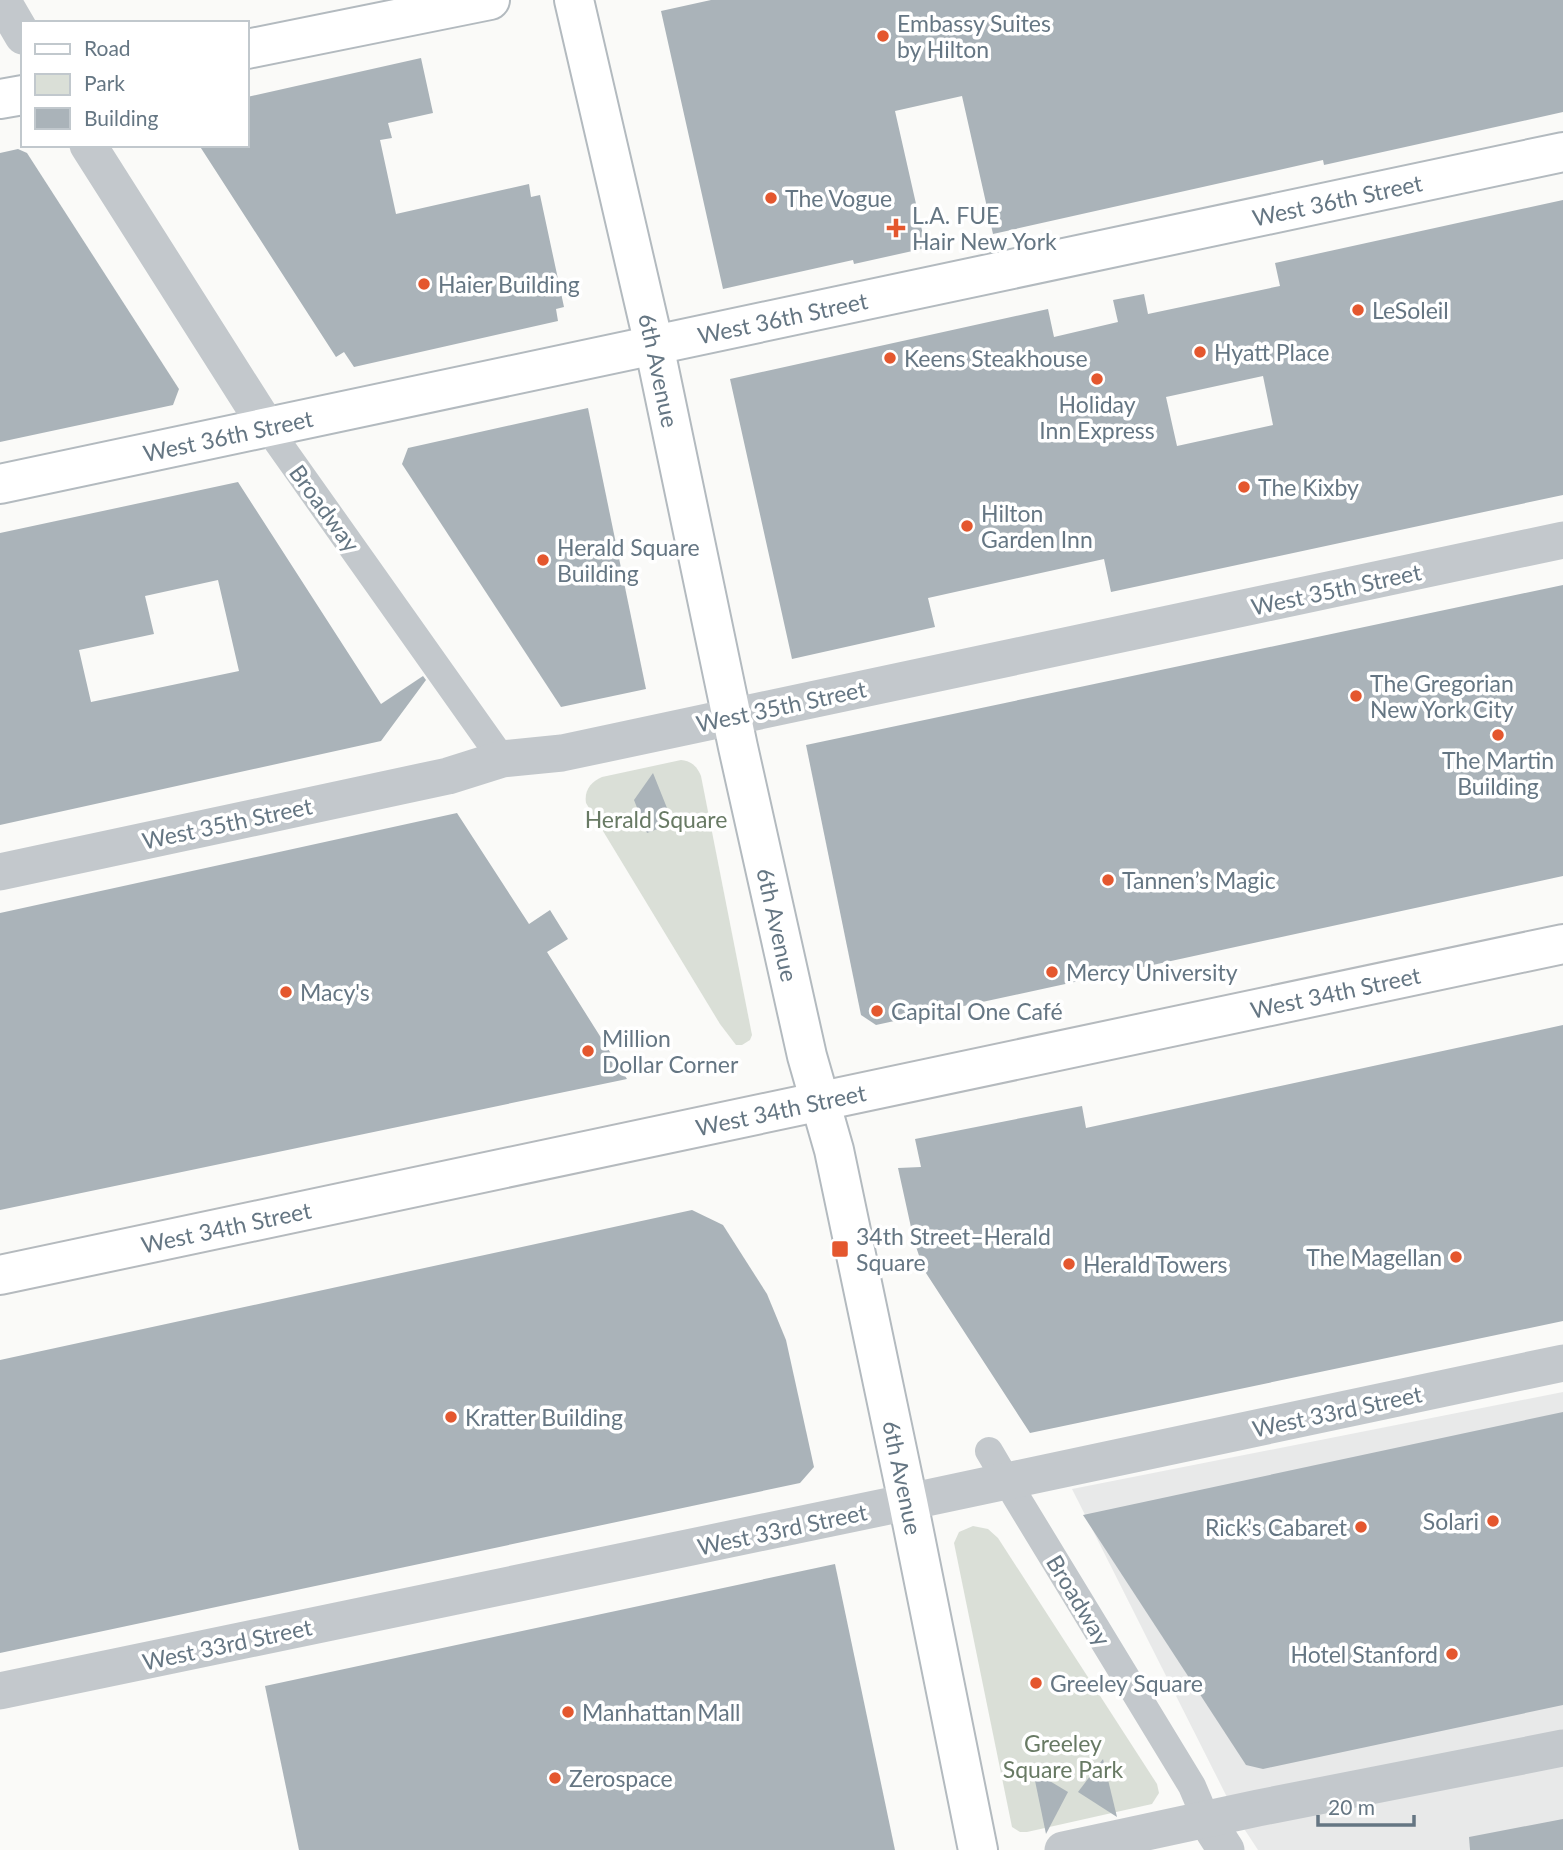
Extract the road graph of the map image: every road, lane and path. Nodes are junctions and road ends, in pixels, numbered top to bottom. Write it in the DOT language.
graph roads {
  1 [pos="2,0"];
  2 [pos="491,0"];
  3 [pos="574,0"];
  4 [pos="21,33"];
  5 [pos="248,49"];
  6 [pos="21,95"];
  7 [pos="0,99"];
  8 [pos="89,147"];
  9 [pos="1563,152"];
  10 [pos="654,345"];
  11 [pos="267,427"];
  12 [pos="0,484"];
  13 [pos="1563,540"];
  14 [pos="732,717"];
  15 [pos="502,759"];
  16 [pos="0,872"];
  17 [pos="1563,944"];
  18 [pos="821,1101"];
  19 [pos="0,1275"];
  20 [pos="1563,1363"];
  21 [pos="1015,1495"];
  22 [pos="908,1502"];
  23 [pos="0,1691"];
  24 [pos="1563,1748"];
  25 [pos="1206,1819"];
  26 [pos="978,1850"];
  27 [pos="1063,1850"];
  28 [pos="1226,1850"];
  1 -- 4 [label="street"];
  2 -- 5 [label="main road"];
  3 -- 10 [label="main road, 6th Avenue"];
  6 -- 7 [label="main road"];
  8 -- 11 [label="street, Broadway"];
  9 -- 10 [label="main road, West 36th Street"];
  10 -- 11 [label="main road, West 36th Street"];
  10 -- 14 [label="main road, 6th Avenue"];
  11 -- 12 [label="main road, West 36th Street"];
  11 -- 15 [label="street, Broadway"];
  13 -- 14 [label="street, West 35th Street"];
  14 -- 15 [label="street, West 35th Street"];
  14 -- 18 [label="main road, 6th Avenue"];
  15 -- 16 [label="street, West 35th Street"];
  17 -- 18 [label="main road, West 34th Street"];
  18 -- 19 [label="main road, West 34th Street"];
  18 -- 22 [label="main road, 6th Avenue"];
  20 -- 22 [label="street, West 33rd Street"];
  21 -- 25 [label="street, Broadway"];
  22 -- 23 [label="street, West 33rd Street"];
  22 -- 26 [label="main road, 6th Avenue"];
  24 -- 25 [label="street"];
  25 -- 27 [label="street"];
  25 -- 28 [label="street, Broadway"];
}
